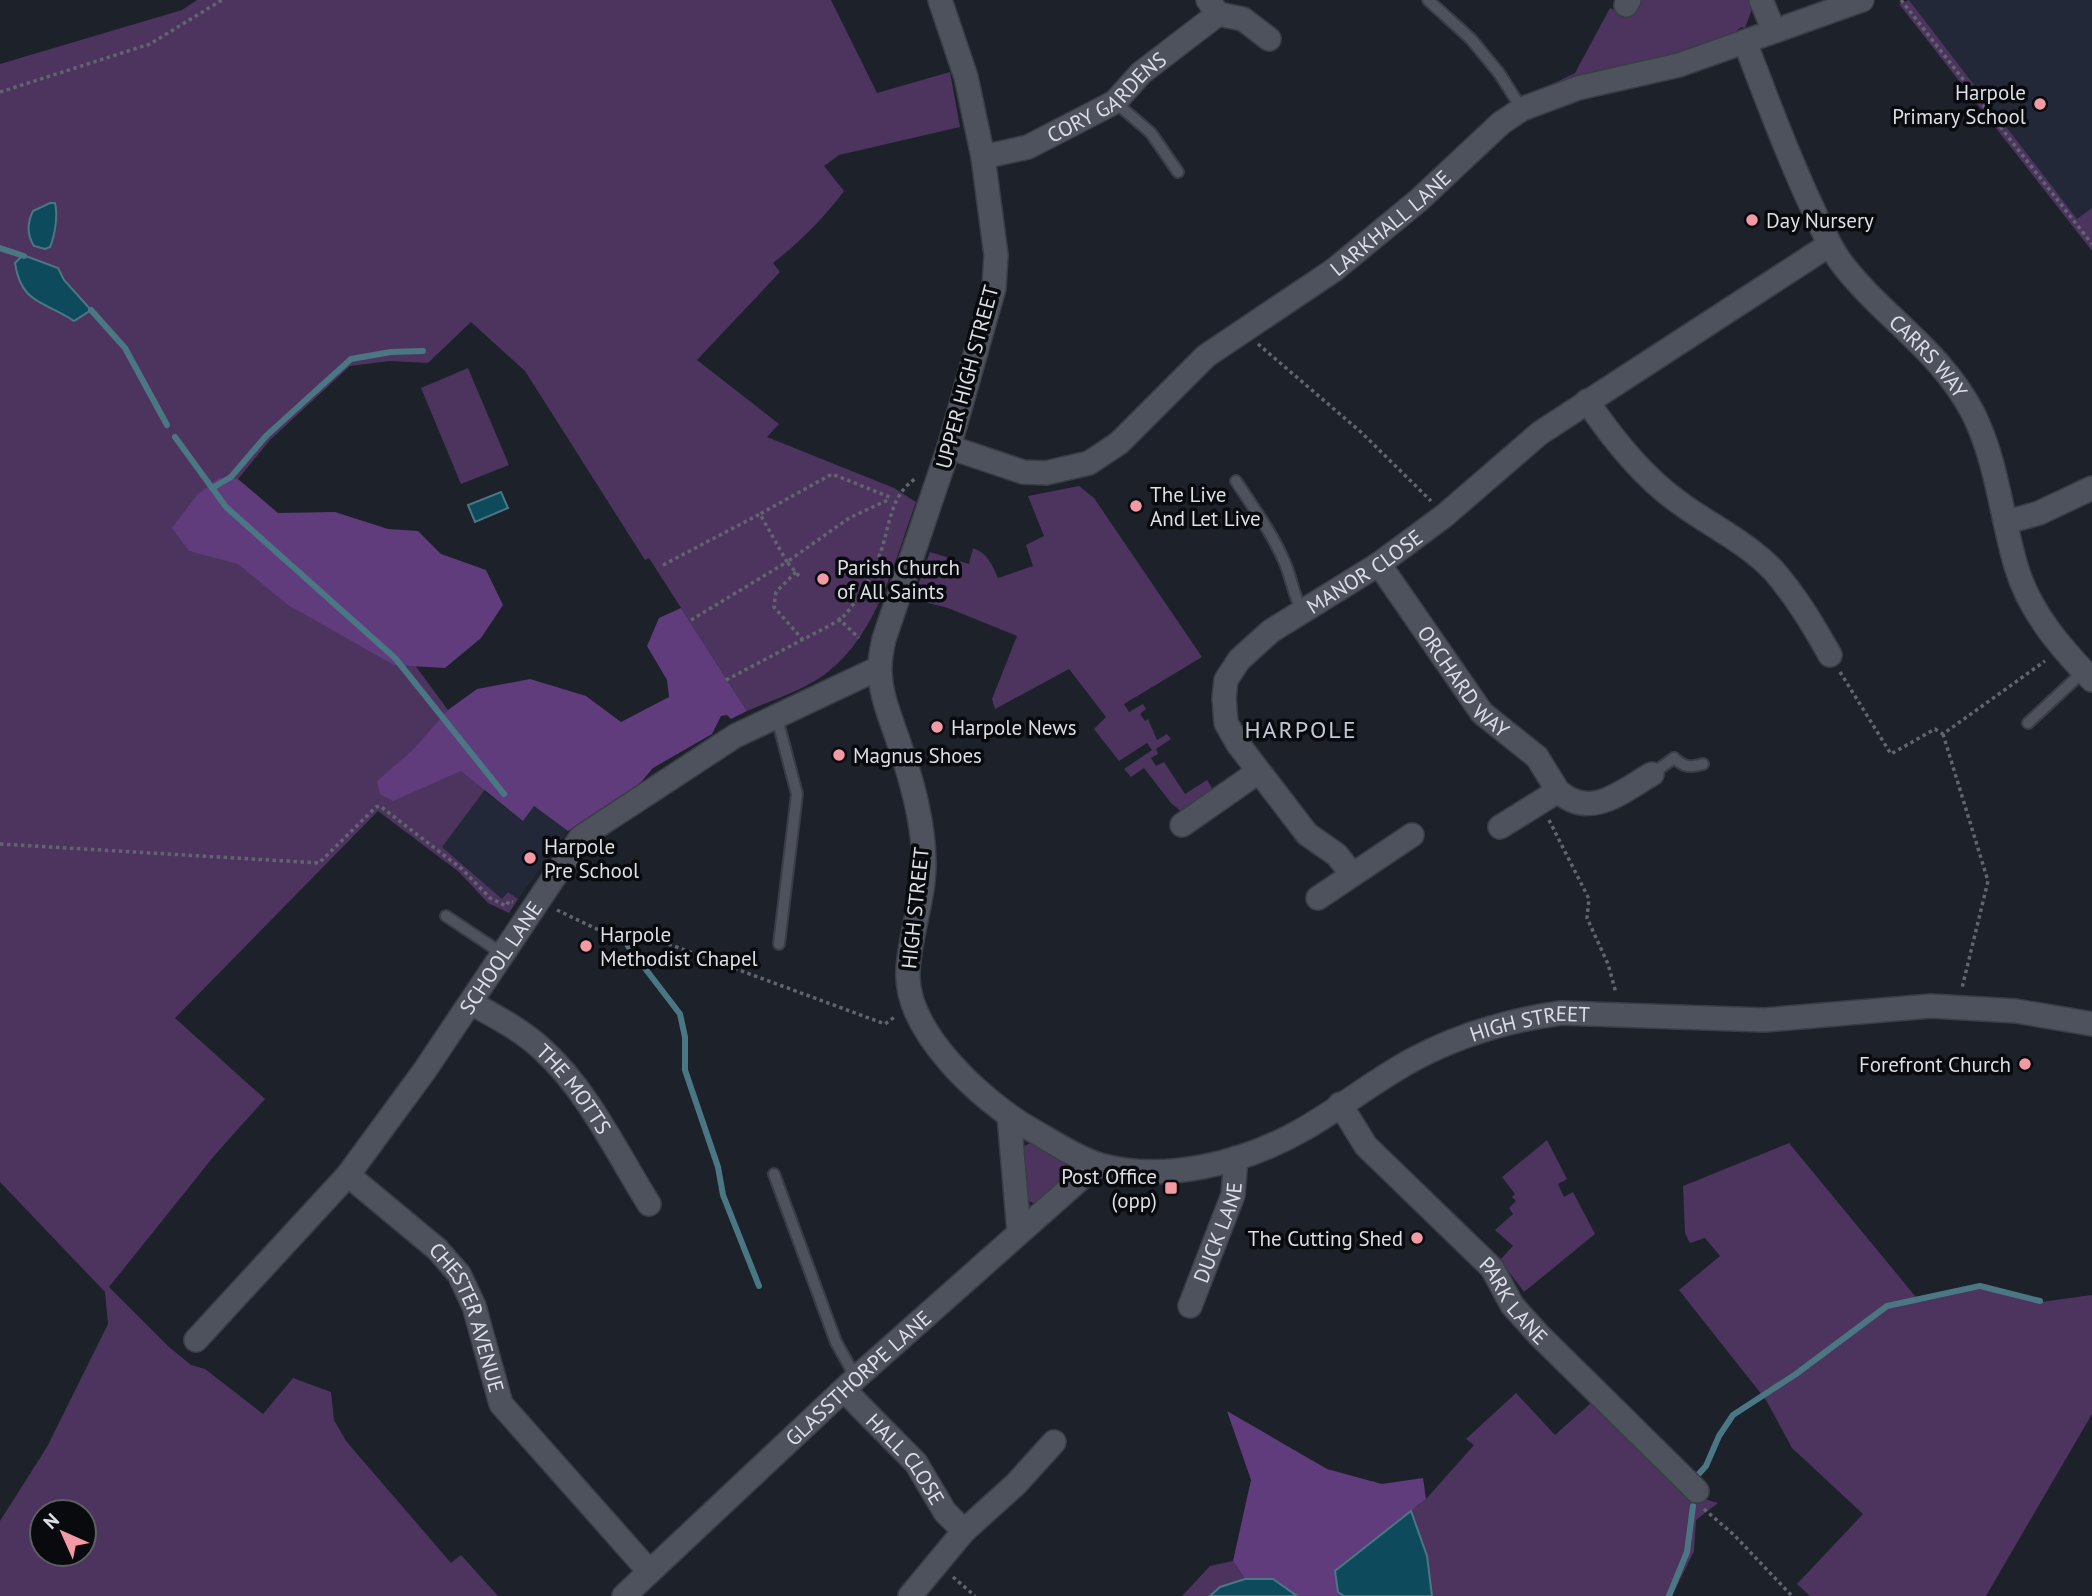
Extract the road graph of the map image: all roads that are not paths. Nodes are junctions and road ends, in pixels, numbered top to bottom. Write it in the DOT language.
graph roads {
  1 [pos="940,0"];
  2 [pos="1428,0"];
  3 [pos="1761,0"];
  4 [pos="1862,0"];
  5 [pos="1213,7"];
  6 [pos="1774,31"];
  7 [pos="1269,39"];
  8 [pos="1745,42"];
  9 [pos="1115,102"];
  10 [pos="1522,109"];
  11 [pos="983,158"];
  12 [pos="1178,172"];
  13 [pos="1829,245"];
  14 [pos="1587,401"];
  15 [pos="949,447"];
  16 [pos="1236,481"];
  17 [pos="2092,488"];
  18 [pos="2007,522"];
  19 [pos="1379,564"];
  20 [pos="1303,612"];
  21 [pos="1830,655"];
  22 [pos="880,668"];
  23 [pos="2088,676"];
  24 [pos="777,718"];
  25 [pos="2028,723"];
  26 [pos="1666,748"];
  27 [pos="1674,758"];
  28 [pos="1703,764"];
  29 [pos="1258,772"];
  30 [pos="1652,774"];
  31 [pos="1549,797"];
  32 [pos="1182,825"];
  33 [pos="1500,827"];
  34 [pos="1412,835"];
  35 [pos="1351,873"];
  36 [pos="1318,898"];
  37 [pos="446,916"];
  38 [pos="779,944"];
  39 [pos="503,954"];
  40 [pos="471,1003"];
  41 [pos="2092,1024"];
  42 [pos="1340,1104"];
  43 [pos="1009,1116"];
  44 [pos="1237,1158"];
  45 [pos="1097,1164"];
  46 [pos="774,1174"];
  47 [pos="348,1175"];
  48 [pos="649,1204"];
  49 [pos="1019,1232"];
  50 [pos="1190,1306"];
  51 [pos="196,1340"];
  52 [pos="850,1384"];
  53 [pos="1054,1442"];
  54 [pos="1697,1491"];
  55 [pos="964,1531"];
  56 [pos="649,1571"];
  57 [pos="625,1596"];
  58 [pos="910,1596"];
  1 -- 11 [label="street, UPPER HIGH STREET"];
  2 -- 10 [label="lane"];
  3 -- 6 [label="street"];
  4 -- 6 [label="street, LARKHALL LANE"];
  5 -- 7 [label="street, CORY GARDENS"];
  5 -- 9 [label="street, CORY GARDENS"];
  6 -- 8 [label="street, LARKHALL LANE"];
  8 -- 10 [label="street, LARKHALL LANE"];
  8 -- 13 [label="street, CARRS WAY"];
  9 -- 11 [label="street, CORY GARDENS"];
  9 -- 12 [label="lane"];
  10 -- 15 [label="street, LARKHALL LANE"];
  11 -- 15 [label="street, UPPER HIGH STREET"];
  13 -- 14 [label="street, MANOR CLOSE"];
  13 -- 18 [label="street, CARRS WAY"];
  14 -- 19 [label="street, MANOR CLOSE"];
  14 -- 21 [label="street"];
  15 -- 22 [label="street, UPPER HIGH STREET"];
  16 -- 20 [label="lane"];
  17 -- 18 [label="street"];
  18 -- 23 [label="street, CARRS WAY"];
  19 -- 20 [label="street, MANOR CLOSE"];
  19 -- 31 [label="street, ORCHARD WAY"];
  20 -- 29 [label="street, MANOR CLOSE"];
  22 -- 24 [label="street, SCHOOL LANE"];
  22 -- 43 [label="street, HIGH STREET"];
  23 -- 25 [label="lane"];
  24 -- 38 [label="lane"];
  24 -- 39 [label="street, SCHOOL LANE"];
  26 -- 27 [label="lane"];
  27 -- 28 [label="lane"];
  27 -- 30 [label="lane"];
  29 -- 32 [label="street"];
  29 -- 35 [label="street, MANOR CLOSE"];
  30 -- 31 [label="street"];
  31 -- 33 [label="street"];
  34 -- 35 [label="street"];
  35 -- 36 [label="street"];
  37 -- 39 [label="lane"];
  39 -- 40 [label="street, SCHOOL LANE"];
  40 -- 47 [label="street, SCHOOL LANE"];
  40 -- 48 [label="street, THE MOTTS"];
  41 -- 42 [label="street, HIGH STREET"];
  42 -- 44 [label="street, HIGH STREET"];
  42 -- 54 [label="street, PARK LANE"];
  43 -- 45 [label="street, HIGH STREET"];
  43 -- 49 [label="street"];
  44 -- 45 [label="street, HIGH STREET"];
  44 -- 50 [label="street, DUCK LANE"];
  45 -- 49 [label="street, GLASSTHORPE LANE"];
  46 -- 52 [label="lane"];
  47 -- 51 [label="street, SCHOOL LANE"];
  47 -- 56 [label="street, CHESTER AVENUE"];
  49 -- 52 [label="street, GLASSTHORPE LANE"];
  52 -- 55 [label="street, HALL CLOSE"];
  52 -- 56 [label="street, GLASSTHORPE LANE"];
  53 -- 55 [label="street"];
  55 -- 58 [label="street"];
  56 -- 57 [label="street, GLASSTHORPE LANE"];
}
